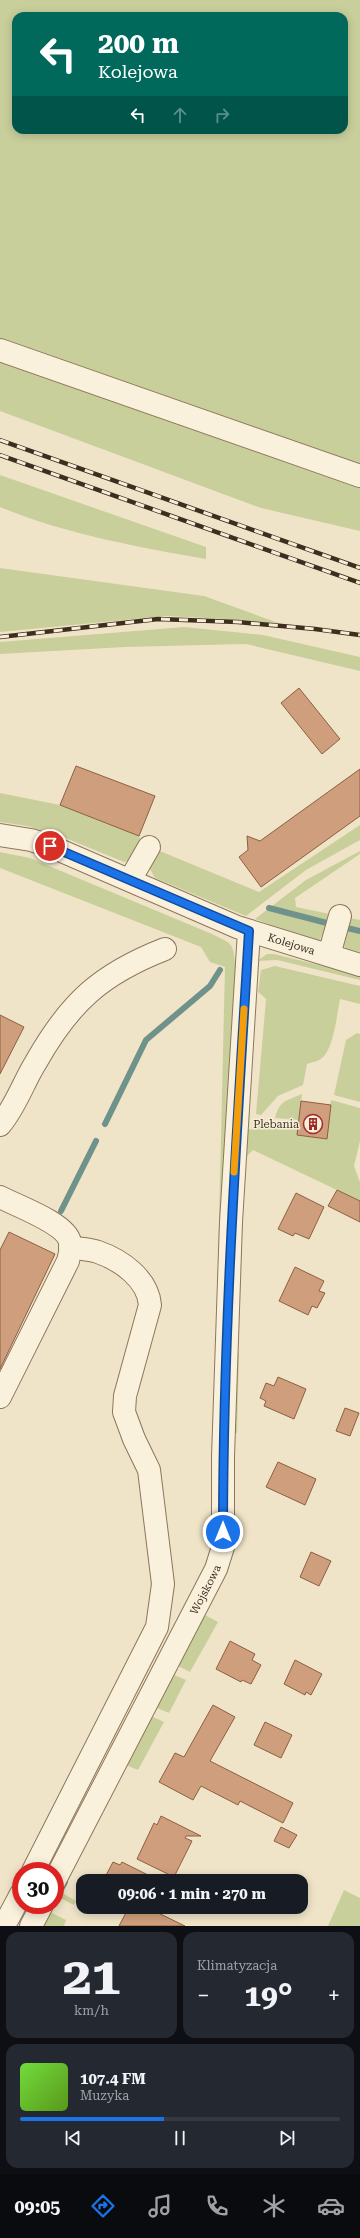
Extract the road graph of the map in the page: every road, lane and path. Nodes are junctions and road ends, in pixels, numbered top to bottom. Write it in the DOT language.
graph roads {
  1 [pos="0,350"];
  2 [pos="360,476"];
  3 [pos="0,835"];
  4 [pos="149,846"];
  5 [pos="130,880"];
  6 [pos="340,916"];
  7 [pos="249,931"];
  8 [pos="166,949"];
  9 [pos="329,955"];
  10 [pos="360,965"];
  11 [pos="0,1125"];
  12 [pos="0,1197"];
  13 [pos="70,1247"];
  14 [pos="0,1397"];
  15 [pos="38,1862"];
  16 [pos="64,1863"];
  17 [pos="12,1911"];
  18 [pos="37,1914"];
  19 [pos="4,1926"];
  20 [pos="31,1926"];
  1 -- 2 [label="street"];
  3 -- 5 [label="street, Kolejowa"];
  4 -- 5 [label="street"];
  5 -- 7 [label="street, Kolejowa"];
  6 -- 9 [label="street"];
  7 -- 9 [label="street, Kolejowa"];
  7 -- 16 [label="street, Wojskowa"];
  8 -- 11 [label="street"];
  9 -- 10 [label="street, Kolejowa"];
  12 -- 13 [label="street"];
  13 -- 14 [label="street"];
  13 -- 15 [label="street"];
  17 -- 19 [label="street"];
  18 -- 20 [label="street"];
}
